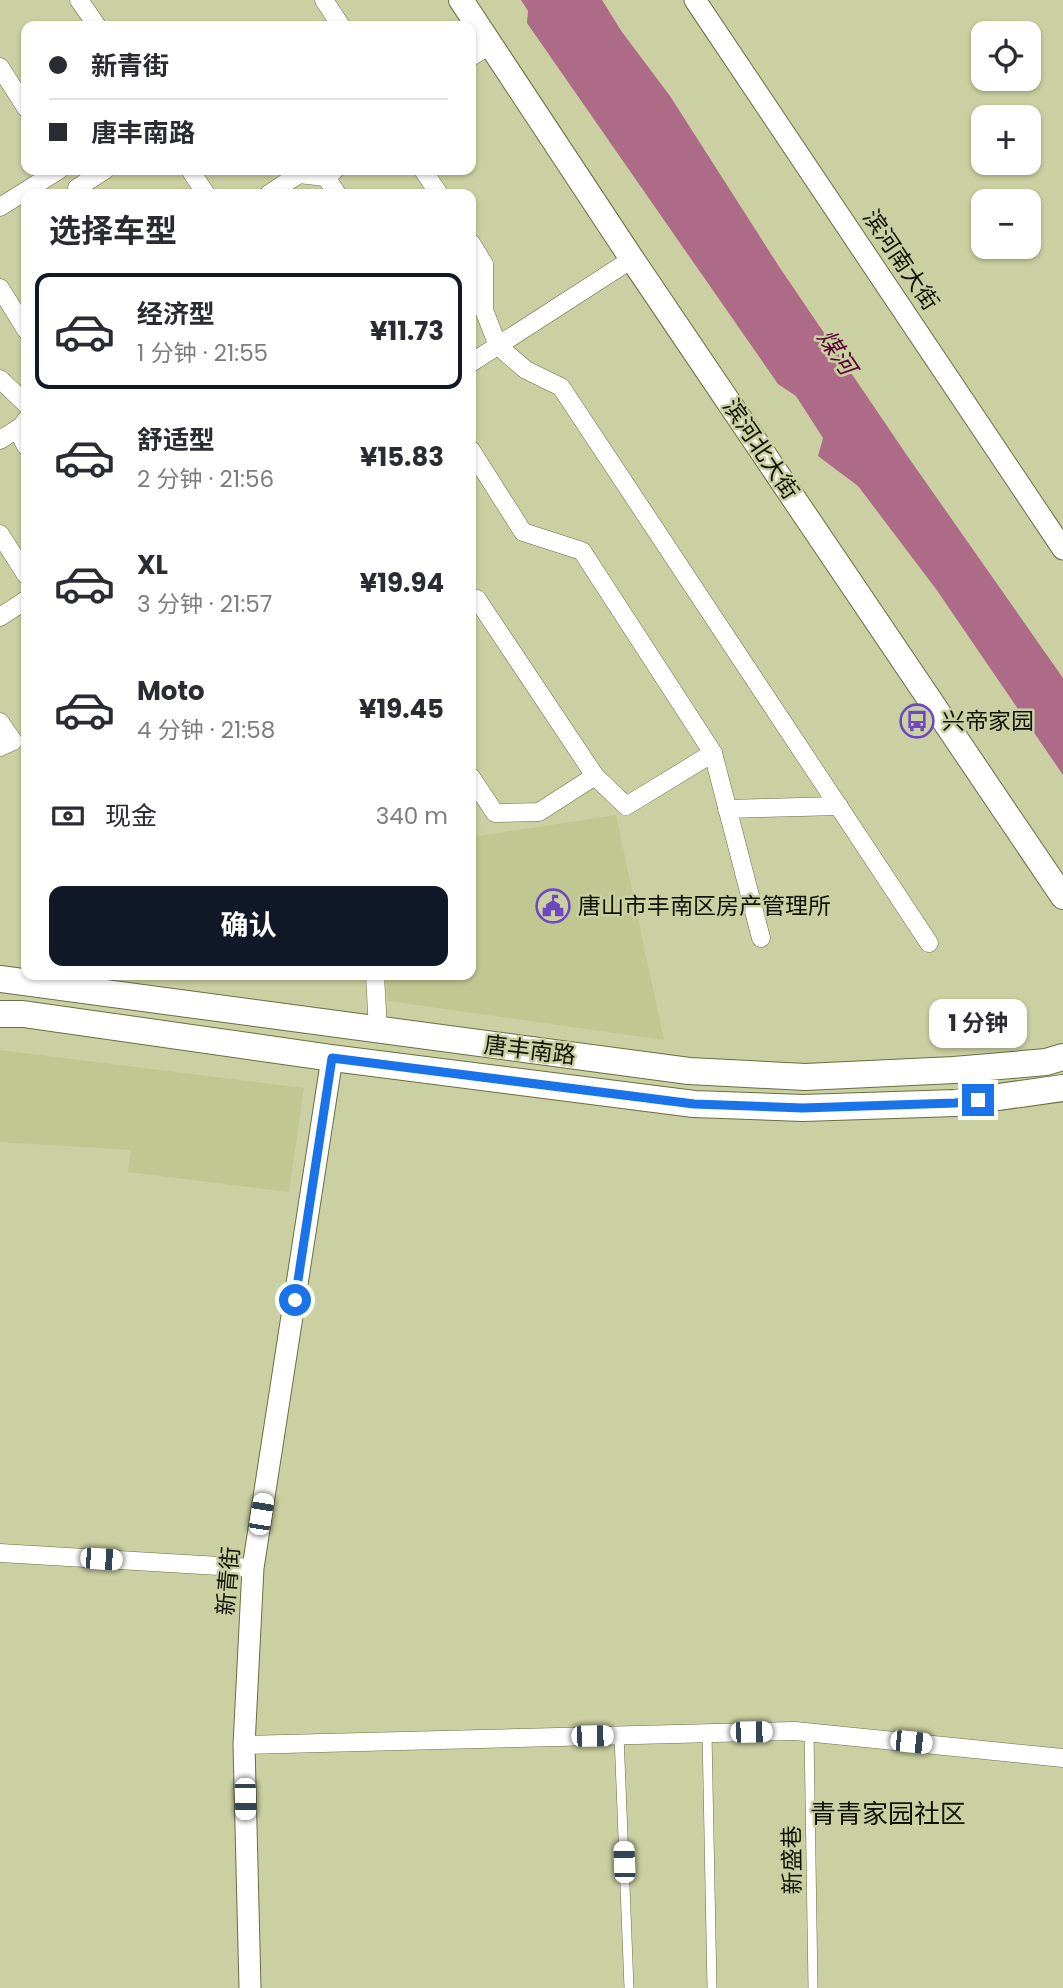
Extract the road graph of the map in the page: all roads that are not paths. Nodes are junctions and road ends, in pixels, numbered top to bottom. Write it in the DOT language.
graph roads {
  1 [pos="79,0"];
  2 [pos="324,0"];
  3 [pos="461,0"];
  4 [pos="695,0"];
  5 [pos="94,21"];
  6 [pos="338,21"];
  7 [pos="469,21"];
  8 [pos="480,51"];
  9 [pos="0,66"];
  10 [pos="21,100"];
  11 [pos="51,175"];
  12 [pos="99,175"];
  13 [pos="297,175"];
  14 [pos="30,189"];
  15 [pos="81,189"];
  16 [pos="276,189"];
  17 [pos="21,194"];
  18 [pos="0,208"];
  19 [pos="476,251"];
  20 [pos="632,259"];
  21 [pos="0,288"];
  22 [pos="21,322"];
  23 [pos="498,346"];
  24 [pos="476,360"];
  25 [pos="0,379"];
  26 [pos="21,399"];
  27 [pos="21,425"];
  28 [pos="0,440"];
  29 [pos="476,458"];
  30 [pos="0,534"];
  31 [pos="1063,549"];
  32 [pos="21,567"];
  33 [pos="476,600"];
  34 [pos="21,603"];
  35 [pos="0,617"];
  36 [pos="0,722"];
  37 [pos="0,747"];
  38 [pos="713,753"];
  39 [pos="595,776"];
  40 [pos="476,784"];
  41 [pos="839,806"];
  42 [pos="727,809"];
  43 [pos="1063,897"];
  44 [pos="761,938"];
  45 [pos="929,943"];
  46 [pos="0,979"];
  47 [pos="375,980"];
  48 [pos="0,1014"];
  49 [pos="378,1030"];
  50 [pos="1063,1057"];
  51 [pos="332,1058"];
  52 [pos="1063,1088"];
  53 [pos="0,1553"];
  54 [pos="253,1568"];
  55 [pos="809,1732"];
  56 [pos="708,1733"];
  57 [pos="619,1735"];
  58 [pos="244,1745"];
  59 [pos="1063,1758"];
  60 [pos="250,1988"];
  61 [pos="629,1988"];
  62 [pos="712,1988"];
  63 [pos="813,1988"];
  1 -- 5 [label="street"];
  2 -- 6 [label="street"];
  3 -- 7 [label="main road, 滨河北大街"];
  4 -- 31 [label="street, 滨河南大街"];
  8 -- 20 [label="main road, 滨河北大街"];
  9 -- 10 [label="street"];
  11 -- 14 [label="street"];
  12 -- 15 [label="street"];
  13 -- 16 [label="street"];
  17 -- 18 [label="street"];
  19 -- 23 [label="street"];
  20 -- 23 [label="street"];
  20 -- 43 [label="main road, 滨河北大街"];
  21 -- 22 [label="street"];
  23 -- 24 [label="street"];
  23 -- 41 [label="street"];
  25 -- 26 [label="street"];
  27 -- 28 [label="street"];
  29 -- 38 [label="street"];
  30 -- 32 [label="street"];
  33 -- 39 [label="street"];
  34 -- 35 [label="street"];
  36 -- 37 [label="street"];
  38 -- 39 [label="street"];
  38 -- 42 [label="street"];
  39 -- 40 [label="street"];
  41 -- 42 [label="street"];
  41 -- 45 [label="street"];
  42 -- 44 [label="street"];
  46 -- 49 [label="main road, 唐丰南路"];
  47 -- 49 [label="street"];
  48 -- 51 [label="main road, 唐丰南路"];
  49 -- 50 [label="main road, 唐丰南路"];
  51 -- 52 [label="main road, 唐丰南路"];
  51 -- 54 [label="street, 新青街"];
  53 -- 54 [label="street"];
  54 -- 58 [label="street, 新青街"];
  55 -- 56 [label="street"];
  55 -- 59 [label="street"];
  55 -- 63 [label="lane, 新盛巷"];
  56 -- 57 [label="street"];
  56 -- 62 [label="lane"];
  57 -- 58 [label="street"];
  57 -- 61 [label="lane"];
  58 -- 60 [label="street, 新青街"];
}
